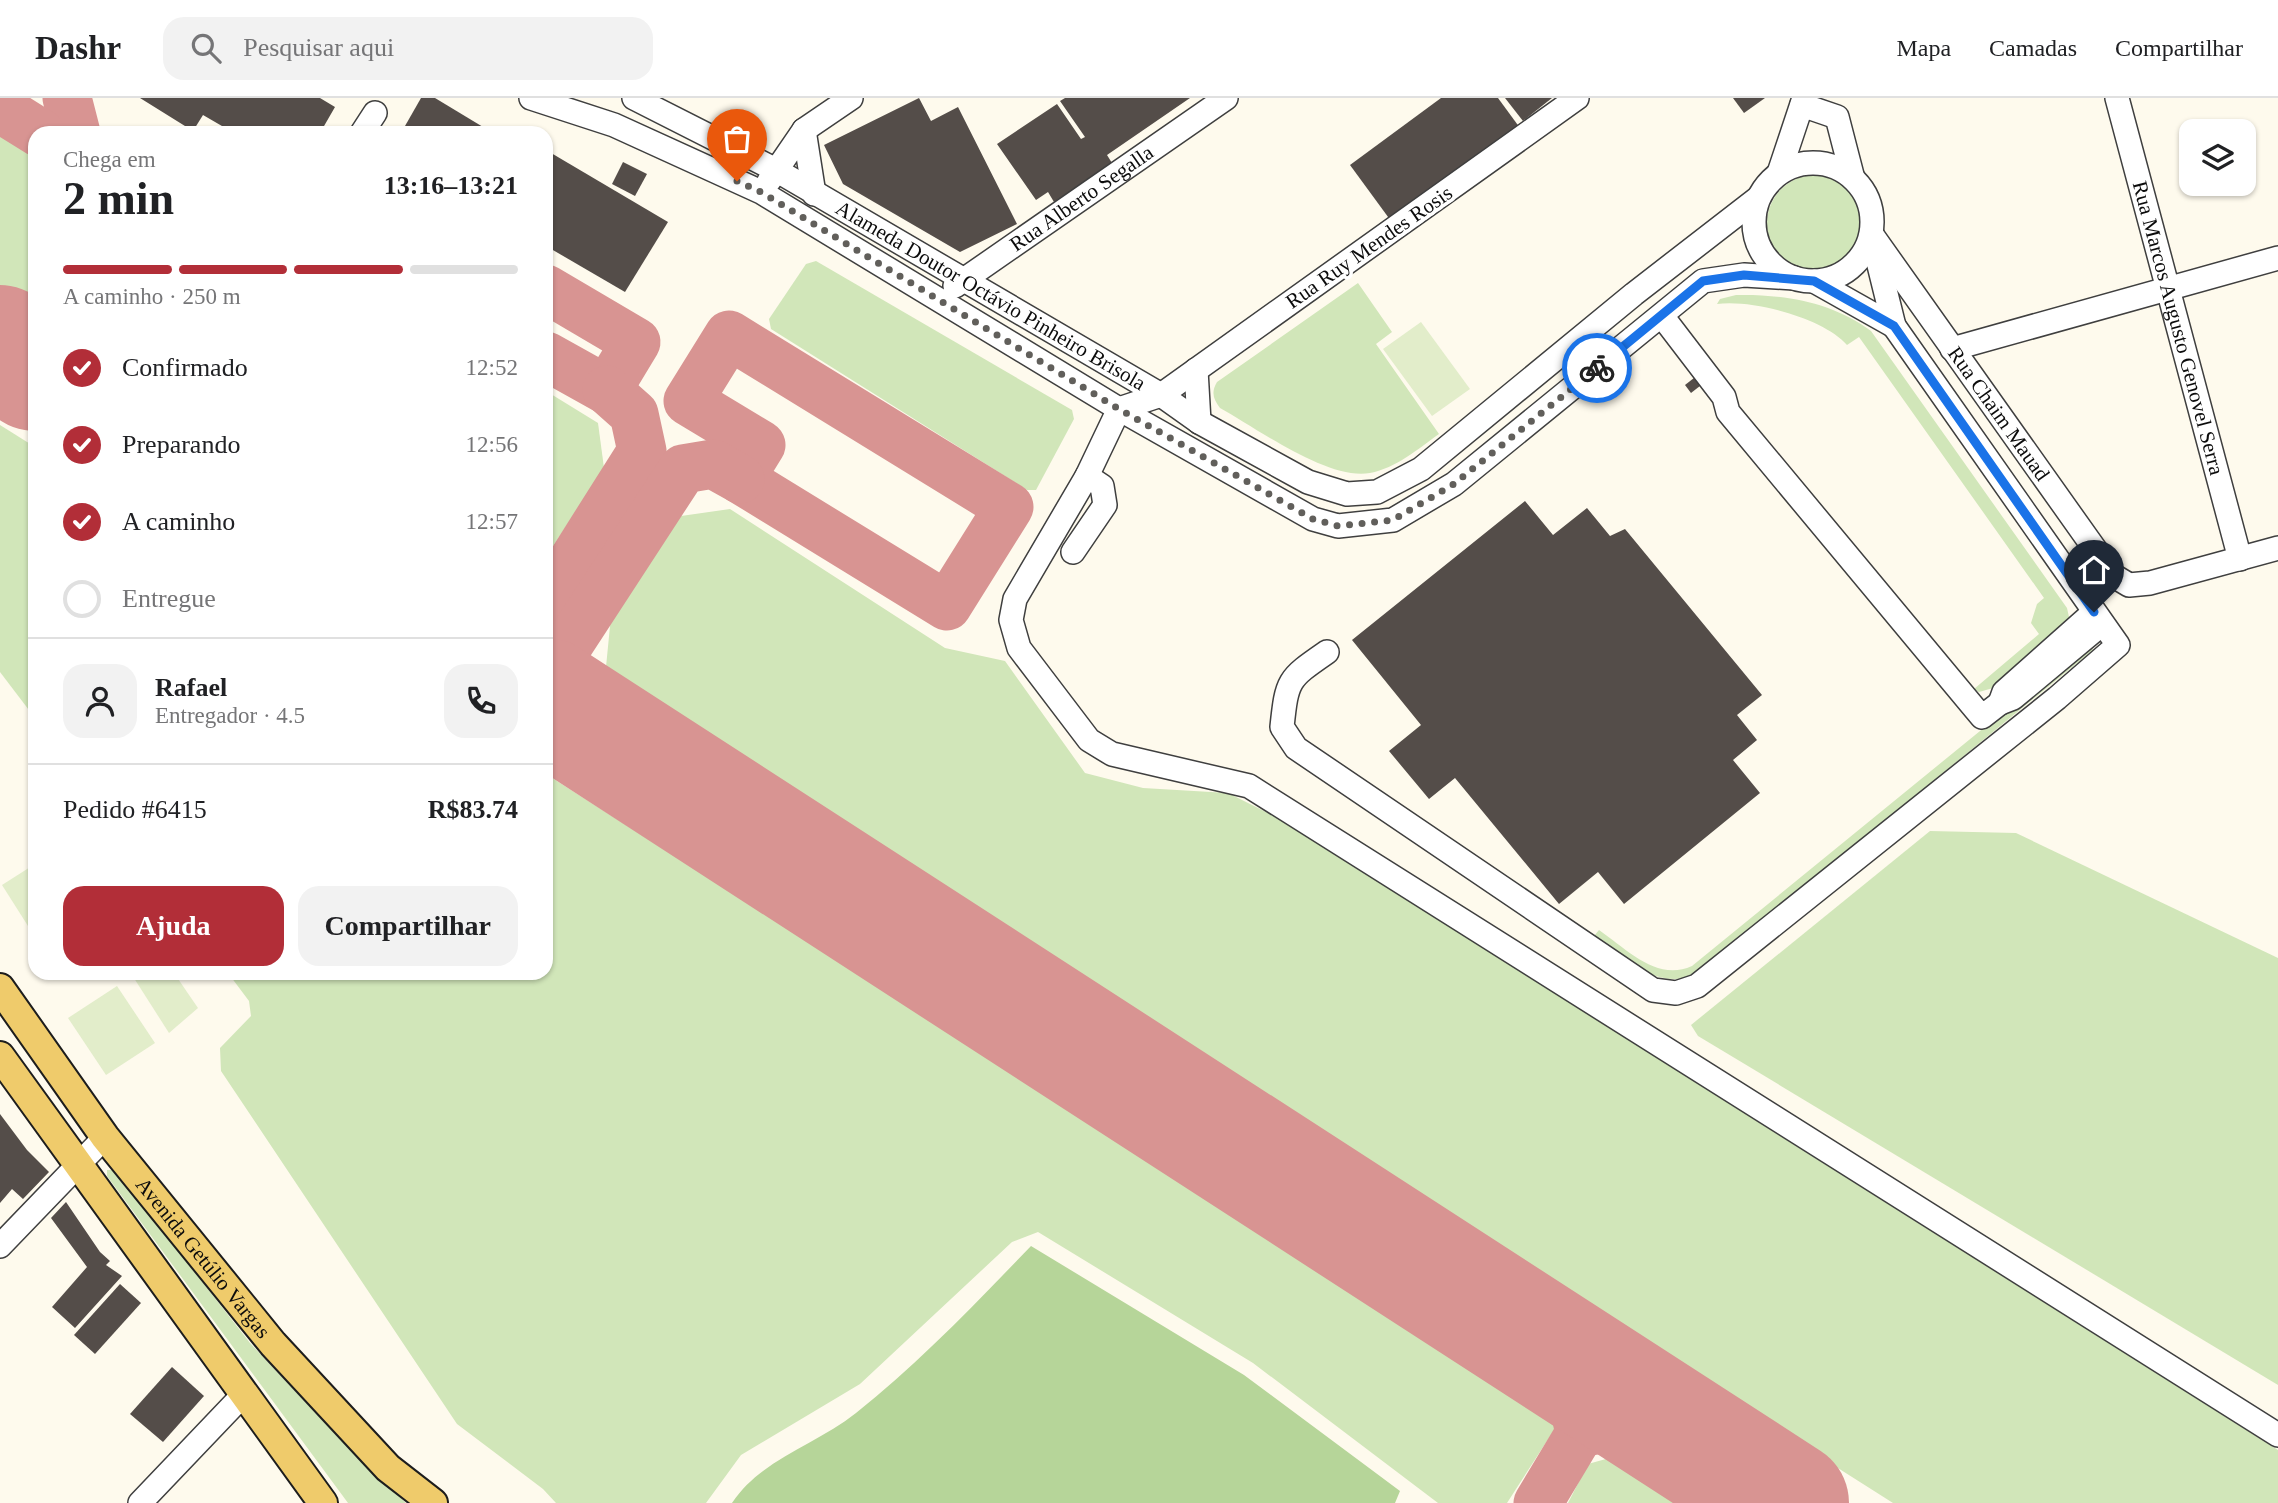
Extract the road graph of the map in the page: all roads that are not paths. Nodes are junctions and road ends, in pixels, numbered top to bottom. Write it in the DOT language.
graph roads {
  1 [pos="531,98"];
  2 [pos="632,98"];
  3 [pos="851,98"];
  4 [pos="1226,98"];
  5 [pos="1577,98"];
  6 [pos="1828,98"];
  7 [pos="2117,98"];
  8 [pos="1803,102"];
  9 [pos="375,113"];
  10 [pos="614,125"];
  11 [pos="367,126"];
  12 [pos="804,130"];
  13 [pos="776,170"];
  14 [pos="1779,173"];
  15 [pos="1852,175"];
  16 [pos="761,192"];
  17 [pos="814,194"];
  18 [pos="1758,198"];
  19 [pos="1872,235"];
  20 [pos="2278,258"];
  21 [pos="963,278"];
  22 [pos="1804,280"];
  23 [pos="2170,290"];
  24 [pos="1634,294"];
  25 [pos="939,300"];
  26 [pos="1657,320"];
  27 [pos="1894,326"];
  28 [pos="1952,349"];
  29 [pos="1196,370"];
  30 [pos="1161,395"];
  31 [pos="1119,409"];
  32 [pos="1199,422"];
  33 [pos="1087,476"];
  34 [pos="2278,548"];
  35 [pos="1073,552"];
  36 [pos="2240,559"];
  37 [pos="2098,618"];
  38 [pos="1327,652"];
  39 [pos="0,988"];
  40 [pos="0,1056"];
  41 [pos="105,1137"];
  42 [pos="79,1166"];
  43 [pos="0,1246"];
  44 [pos="243,1395"];
  45 [pos="2278,1435"];
  46 [pos="140,1503"];
  47 [pos="323,1503"];
  48 [pos="433,1503"];
  1 -- 10 [label="street, Alameda Doutor Octávio Pinheiro Brisola"];
  2 -- 10 [label="street"];
  2 -- 13 [label="street, Alameda Doutor Octávio Pinheiro Brisola"];
  3 -- 12 [label="street"];
  4 -- 21 [label="street, Rua Alberto Segalla"];
  5 -- 29 [label="street, Rua Ruy Mendes Rosis"];
  6 -- 8 [label="street"];
  7 -- 23 [label="street, Rua Marcos Augusto Genovel Serra"];
  8 -- 14 [label="street"];
  8 -- 15 [label="street"];
  9 -- 11 [label="street"];
  10 -- 16 [label="street, Alameda Doutor Octávio Pinheiro Brisola"];
  12 -- 13 [label="street"];
  12 -- 17 [label="street"];
  13 -- 16 [label="street"];
  13 -- 17 [label="street, Alameda Doutor Octávio Pinheiro Brisola"];
  14 -- 15 [label="street"];
  14 -- 18 [label="street"];
  15 -- 19 [label="street"];
  16 -- 25 [label="street, Alameda Doutor Octávio Pinheiro Brisola"];
  17 -- 21 [label="street, Alameda Doutor Octávio Pinheiro Brisola"];
  18 -- 22 [label="street"];
  18 -- 24 [label="street"];
  19 -- 22 [label="street"];
  19 -- 27 [label="street"];
  19 -- 28 [label="street, Rua Chaim Mauad"];
  20 -- 23 [label="street"];
  21 -- 25 [label="street, Rua Alberto Segalla"];
  21 -- 30 [label="street, Alameda Doutor Octávio Pinheiro Brisola"];
  22 -- 26 [label="street"];
  22 -- 27 [label="street"];
  23 -- 28 [label="street"];
  23 -- 36 [label="street, Rua Marcos Augusto Genovel Serra"];
  24 -- 26 [label="street"];
  24 -- 32 [label="street, Alameda Doutor Octávio Pinheiro Brisola"];
  25 -- 31 [label="street, Alameda Doutor Octávio Pinheiro Brisola"];
  26 -- 31 [label="street, Alameda Doutor Octávio Pinheiro Brisola"];
  26 -- 37 [label="street"];
  27 -- 37 [label="street"];
  28 -- 36 [label="street, Rua Chaim Mauad"];
  29 -- 30 [label="street, Rua Ruy Mendes Rosis"];
  29 -- 32 [label="street"];
  30 -- 31 [label="street, Rua Ruy Mendes Rosis"];
  30 -- 32 [label="street, Alameda Doutor Octávio Pinheiro Brisola"];
  31 -- 33 [label="street"];
  33 -- 35 [label="street"];
  33 -- 45 [label="street"];
  34 -- 36 [label="street"];
  37 -- 38 [label="street"];
  39 -- 41 [label="main road, Avenida Getúlio Vargas"];
  40 -- 42 [label="main road, Avenida Getúlio Vargas"];
  41 -- 42 [label="street"];
  41 -- 48 [label="main road, Avenida Getúlio Vargas"];
  42 -- 43 [label="street"];
  42 -- 44 [label="main road, Avenida Getúlio Vargas"];
  44 -- 46 [label="street"];
  44 -- 47 [label="main road, Avenida Getúlio Vargas"];
}
